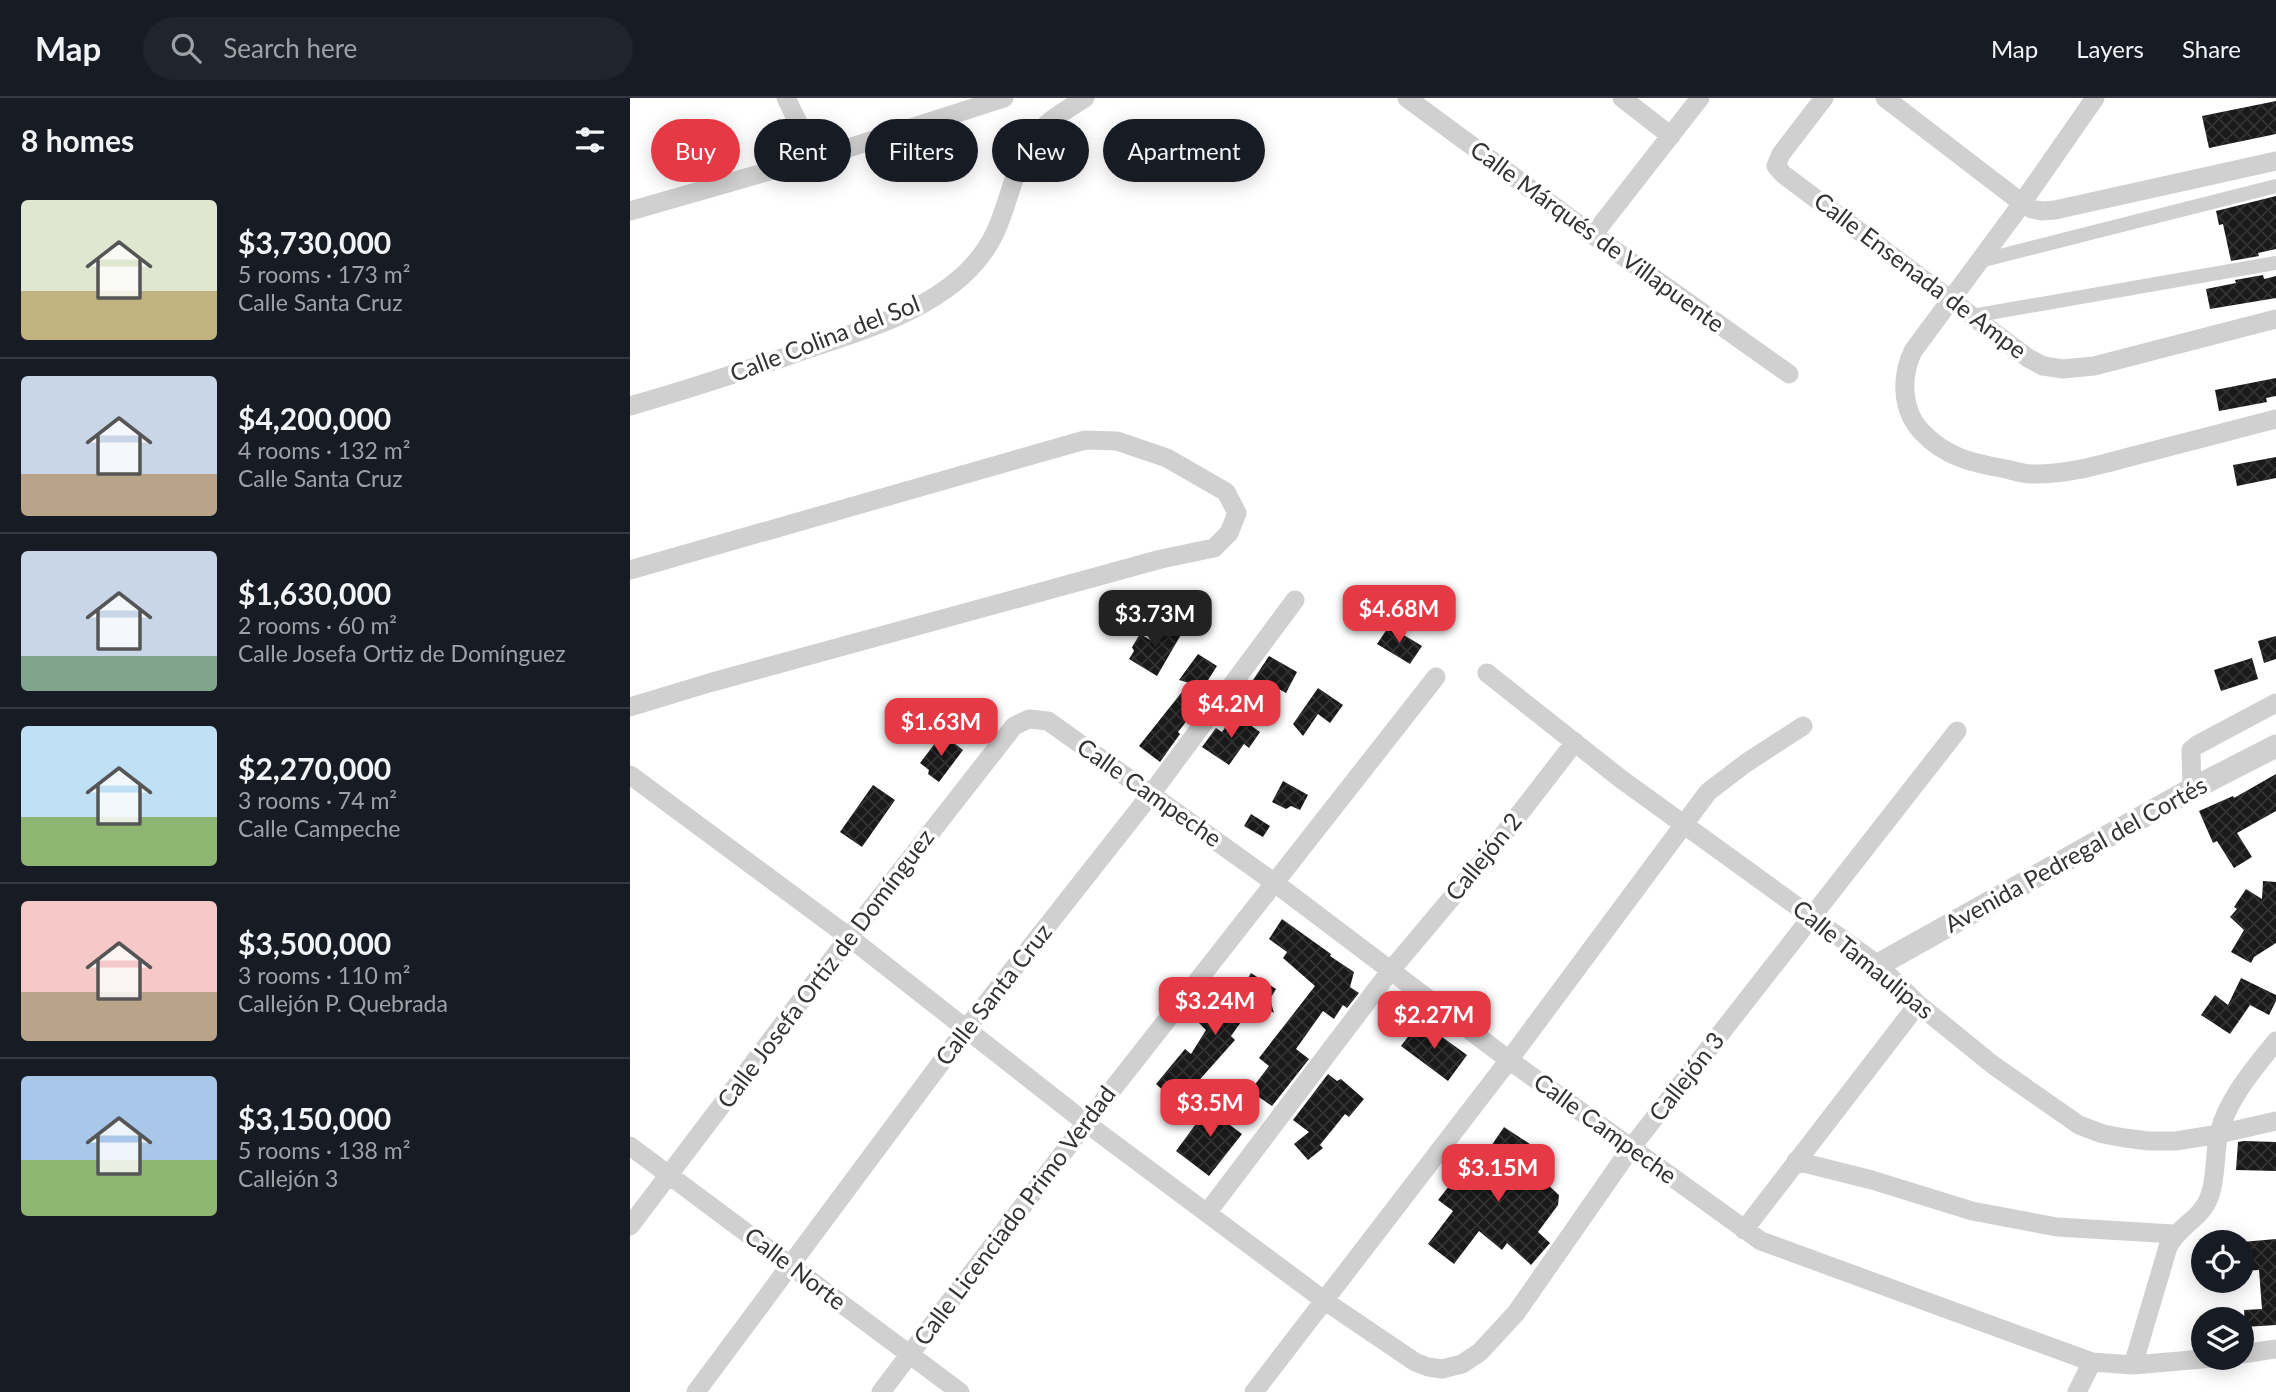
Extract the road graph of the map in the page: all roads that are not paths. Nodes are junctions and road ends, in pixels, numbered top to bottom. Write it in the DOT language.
graph roads {
  1 [pos="786,98"];
  2 [pos="1004,98"];
  3 [pos="1085,98"];
  4 [pos="1407,98"];
  5 [pos="1622,98"];
  6 [pos="1700,98"];
  7 [pos="1824,98"];
  8 [pos="1885,98"];
  9 [pos="2093,99"];
  10 [pos="796,119"];
  11 [pos="1671,136"];
  12 [pos="851,147"];
  13 [pos="2276,161"];
  14 [pos="754,175"];
  15 [pos="2276,186"];
  16 [pos="2022,203"];
  17 [pos="630,211"];
  18 [pos="1593,235"];
  19 [pos="1980,261"];
  20 [pos="2276,263"];
  21 [pos="1951,300"];
  22 [pos="1972,316"];
  23 [pos="2276,319"];
  24 [pos="1788,374"];
  25 [pos="630,406"];
  26 [pos="2276,419"];
  27 [pos="630,570"];
  28 [pos="1295,600"];
  29 [pos="1487,673"];
  30 [pos="1436,677"];
  31 [pos="2276,704"];
  32 [pos="630,707"];
  33 [pos="1029,719"];
  34 [pos="1803,726"];
  35 [pos="1957,731"];
  36 [pos="1575,742"];
  37 [pos="2276,746"];
  38 [pos="630,775"];
  39 [pos="2192,789"];
  40 [pos="1151,794"];
  41 [pos="1685,824"];
  42 [pos="1275,883"];
  43 [pos="1812,917"];
  44 [pos="849,937"];
  45 [pos="1878,965"];
  46 [pos="1391,970"];
  47 [pos="1918,1004"];
  48 [pos="966,1028"];
  49 [pos="2276,1041"];
  50 [pos="1509,1060"];
  51 [pos="2276,1121"];
  52 [pos="1086,1123"];
  53 [pos="2219,1135"];
  54 [pos="630,1146"];
  55 [pos="1631,1148"];
  56 [pos="1797,1161"];
  57 [pos="668,1175"];
  58 [pos="1207,1213"];
  59 [pos="630,1226"];
  60 [pos="1744,1230"];
  61 [pos="2174,1234"];
  62 [pos="790,1266"];
  63 [pos="1325,1301"];
  64 [pos="2276,1349"];
  65 [pos="2254,1352"];
  66 [pos="909,1354"];
  67 [pos="2191,1360"];
  68 [pos="2092,1362"];
  69 [pos="2133,1365"];
  70 [pos="696,1392"];
  71 [pos="881,1392"];
  72 [pos="960,1392"];
  73 [pos="1254,1392"];
  74 [pos="2077,1392"];
  1 -- 10 [label="street"];
  2 -- 12 [label="street"];
  3 -- 25 [label="street, Calle Colina del Sol"];
  4 -- 18 [label="street, Calle Márqués de Villapuente"];
  5 -- 11 [label="street"];
  6 -- 11 [label="street"];
  7 -- 21 [label="street, Calle Ensenada de Ampe"];
  8 -- 16 [label="street"];
  9 -- 16 [label="street"];
  11 -- 18 [label="street"];
  13 -- 16 [label="street"];
  14 -- 17 [label="street"];
  15 -- 19 [label="street"];
  16 -- 19 [label="street"];
  18 -- 24 [label="street, Calle Márqués de Villapuente"];
  19 -- 21 [label="street"];
  20 -- 22 [label="street"];
  21 -- 22 [label="street, Calle Ensenada de Ampe"];
  21 -- 26 [label="street"];
  22 -- 23 [label="street, Calle Ensenada de Ampe"];
  27 -- 32 [label="street"];
  28 -- 40 [label="street, Calle Santa Cruz"];
  29 -- 36 [label="street, Calle Tamaulipas"];
  30 -- 42 [label="street, Calle Licenciado Primo Verdad"];
  31 -- 39 [label="street"];
  33 -- 40 [label="street, Calle Campeche"];
  33 -- 44 [label="street, Calle Josefa Ortiz de Domínguez"];
  34 -- 41 [label="street"];
  35 -- 43 [label="street, Callejón 3"];
  36 -- 41 [label="street, Calle Tamaulipas"];
  36 -- 46 [label="street, Callejón 2"];
  37 -- 39 [label="street, Avenida Pedregal del Cortés"];
  38 -- 44 [label="street, Callejón 3"];
  39 -- 45 [label="street, Avenida Pedregal del Cortés"];
  40 -- 42 [label="street, Calle Campeche"];
  40 -- 48 [label="street, Calle Santa Cruz"];
  41 -- 43 [label="street, Calle Tamaulipas"];
  41 -- 50 [label="street"];
  42 -- 46 [label="street, Calle Campeche"];
  42 -- 52 [label="street, Calle Licenciado Primo Verdad"];
  43 -- 45 [label="street, Calle Tamaulipas"];
  43 -- 55 [label="street, Callejón 3"];
  44 -- 48 [label="street, Callejón 3"];
  44 -- 57 [label="street, Calle Josefa Ortiz de Domínguez"];
  45 -- 47 [label="street, Calle Tamaulipas"];
  46 -- 50 [label="street, Calle Campeche"];
  46 -- 58 [label="street, Callejón 2"];
  47 -- 53 [label="street, Calle Tamaulipas"];
  47 -- 56 [label="street"];
  48 -- 52 [label="street, Callejón 3"];
  48 -- 62 [label="street, Calle Santa Cruz"];
  49 -- 53 [label="street"];
  50 -- 55 [label="street, Calle Campeche"];
  50 -- 63 [label="street"];
  51 -- 53 [label="street, Calle Tamaulipas"];
  52 -- 58 [label="street, Callejón 3"];
  52 -- 66 [label="street, Calle Licenciado Primo Verdad"];
  53 -- 61 [label="street"];
  54 -- 57 [label="street, Calle Norte"];
  55 -- 60 [label="street, Calle Campeche"];
  55 -- 63 [label="street, Callejón 3"];
  56 -- 60 [label="street"];
  56 -- 61 [label="street"];
  57 -- 59 [label="street, Calle Josefa Ortiz de Domínguez"];
  57 -- 62 [label="street, Calle Norte"];
  58 -- 63 [label="street, Callejón 3"];
  60 -- 68 [label="street, Calle Campeche"];
  61 -- 69 [label="street"];
  62 -- 66 [label="street, Calle Norte"];
  62 -- 70 [label="street, Calle Santa Cruz"];
  63 -- 73 [label="street"];
  64 -- 65 [label="street"];
  66 -- 71 [label="street, Calle Licenciado Primo Verdad"];
  66 -- 72 [label="street, Calle Norte"];
  67 -- 69 [label="street, Calle Campeche"];
  68 -- 69 [label="street, Calle Campeche"];
  68 -- 74 [label="street"];
}
